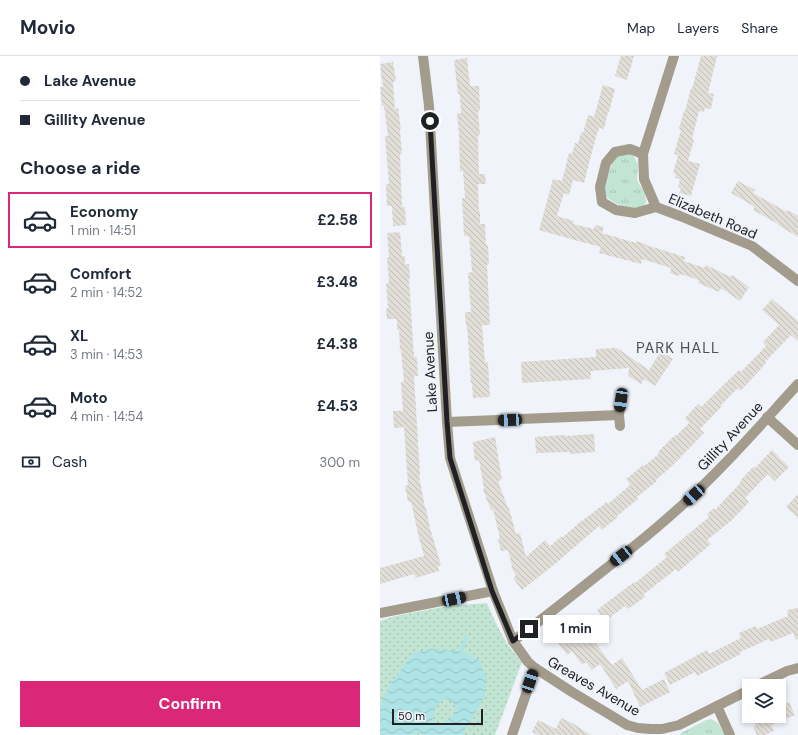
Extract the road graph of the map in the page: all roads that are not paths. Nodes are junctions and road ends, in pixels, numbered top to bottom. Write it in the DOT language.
graph roads {
  1 [pos="423,56"];
  2 [pos="674,56"];
  3 [pos="643,154"];
  4 [pos="656,207"];
  5 [pos="798,280"];
  6 [pos="798,384"];
  7 [pos="621,400"];
  8 [pos="619,414"];
  9 [pos="768,417"];
  10 [pos="447,422"];
  11 [pos="620,426"];
  12 [pos="798,445"];
  13 [pos="492,591"];
  14 [pos="380,613"];
  15 [pos="513,641"];
  16 [pos="535,668"];
  17 [pos="798,668"];
  18 [pos="770,679"];
  19 [pos="742,693"];
  20 [pos="716,706"];
  21 [pos="662,732"];
  22 [pos="512,735"];
  23 [pos="730,735"];
  1 -- 10 [label="street, Lake Avenue"];
  2 -- 3 [label="street, Elizabeth Road"];
  3 -- 4 [label="street, Elizabeth Road"];
  3 -- 4 [label="street, Elizabeth Road"];
  4 -- 5 [label="street, Elizabeth Road"];
  6 -- 9 [label="street, Gillity Avenue"];
  7 -- 8 [label="street"];
  8 -- 10 [label="street"];
  8 -- 11 [label="street"];
  9 -- 12 [label="street"];
  9 -- 15 [label="street, Gillity Avenue"];
  10 -- 13 [label="street, Lake Avenue"];
  13 -- 14 [label="street"];
  13 -- 15 [label="street, Lake Avenue"];
  15 -- 16 [label="street, Lake Avenue"];
  16 -- 21 [label="street, Greaves Avenue"];
  16 -- 22 [label="street"];
  17 -- 18 [label="street"];
  19 -- 20 [label="street, Greaves Avenue"];
  20 -- 21 [label="street, Greaves Avenue"];
  20 -- 23 [label="street"];
}
